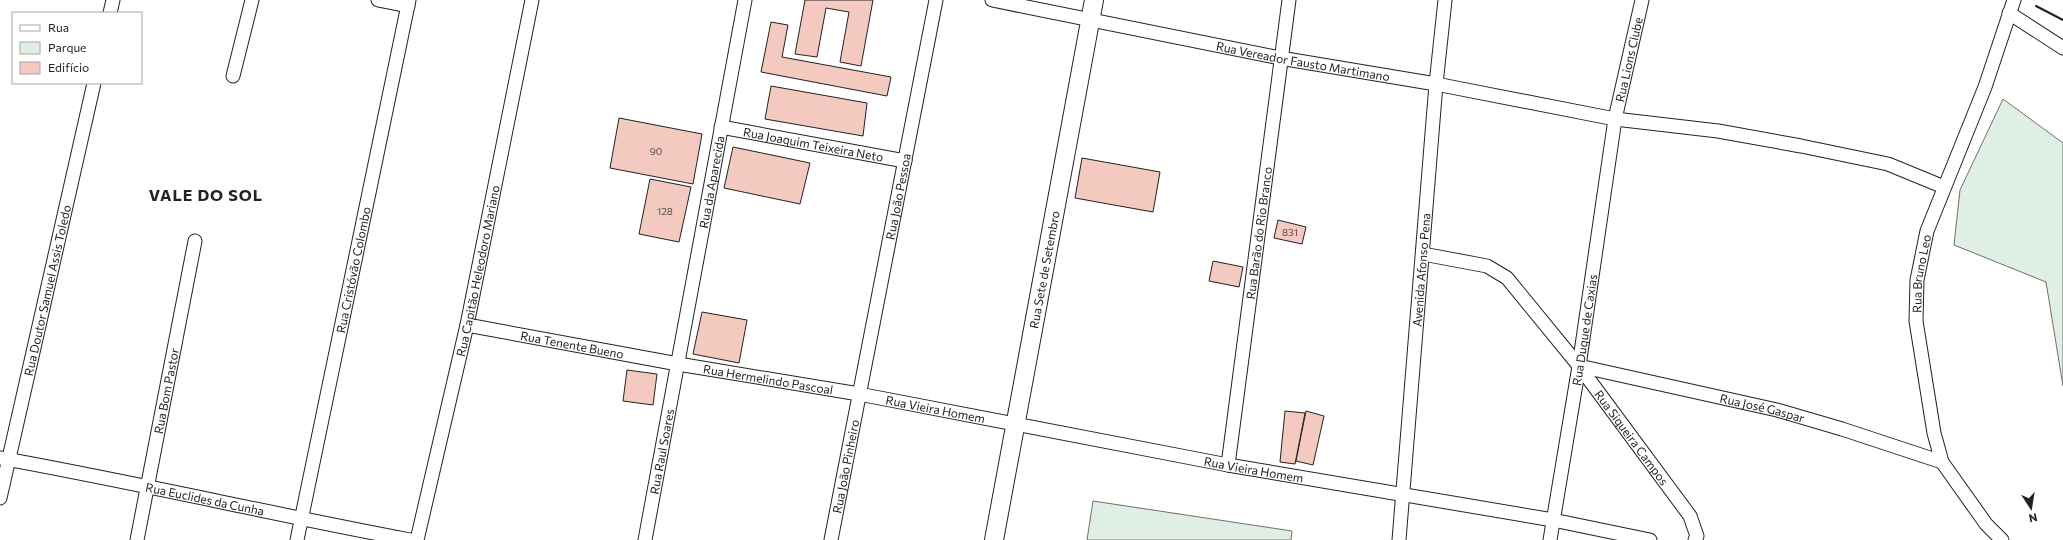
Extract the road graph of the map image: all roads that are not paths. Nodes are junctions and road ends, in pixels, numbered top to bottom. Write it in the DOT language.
graph roads {
  1 [pos="113,0"];
  2 [pos="252,0"];
  3 [pos="378,0"];
  4 [pos="532,0"];
  5 [pos="745,0"];
  6 [pos="936,0"];
  7 [pos="992,0"];
  8 [pos="1094,0"];
  9 [pos="1289,0"];
  10 [pos="1445,0"];
  11 [pos="1642,0"];
  12 [pos="408,3"];
  13 [pos="2012,6"];
  14 [pos="110,12"];
  15 [pos="1090,21"];
  16 [pos="2063,41"];
  17 [pos="2063,48"];
  18 [pos="1280,58"];
  19 [pos="233,76"];
  20 [pos="94,84"];
  21 [pos="1436,84"];
  22 [pos="1615,119"];
  23 [pos="721,127"];
  24 [pos="906,161"];
  25 [pos="1944,186"];
  26 [pos="194,241"];
  27 [pos="1423,254"];
  28 [pos="467,325"];
  29 [pos="678,364"];
  30 [pos="1579,366"];
  31 [pos="858,394"];
  32 [pos="1015,424"];
  33 [pos="5,459"];
  34 [pos="1942,462"];
  35 [pos="1228,465"];
  36 [pos="148,485"];
  37 [pos="1403,494"];
  38 [pos="0,498"];
  39 [pos="301,519"];
  40 [pos="1553,520"];
  41 [pos="138,540"];
  42 [pos="297,540"];
  43 [pos="410,540"];
  44 [pos="418,540"];
  45 [pos="645,540"];
  46 [pos="831,540"];
  47 [pos="994,540"];
  48 [pos="1399,540"];
  49 [pos="1550,540"];
  50 [pos="1650,540"];
  51 [pos="1695,540"];
  52 [pos="2002,540"];
  1 -- 14 [label="street"];
  2 -- 19 [label="street"];
  3 -- 12 [label="street"];
  4 -- 28 [label="street, Rua Capitão Heleodoro Mariano"];
  5 -- 23 [label="street, Rua da Aparecida"];
  6 -- 24 [label="street, Rua João Pessoa"];
  7 -- 15 [label="street, Rua Vereador Fausto Martimano"];
  8 -- 15 [label="main road, Rua Sete de Setembro"];
  9 -- 18 [label="street, Rua Barão do Rio Branco"];
  10 -- 21 [label="street, Avenida Afonso Pena"];
  11 -- 22 [label="street, Rua Lions Clube"];
  12 -- 39 [label="street, Rua Cristóvão Colombo"];
  13 -- 16 [label="street"];
  13 -- 17 [label="street"];
  13 -- 25 [label="street, Rua Bruno Leo"];
  15 -- 18 [label="street, Rua Vereador Fausto Martimano"];
  15 -- 32 [label="main road, Rua Sete de Setembro"];
  18 -- 21 [label="street, Rua Vereador Fausto Martimano"];
  18 -- 35 [label="street, Rua Barão do Rio Branco"];
  20 -- 33 [label="street, Rua Doutor Samuel Assis Toledo"];
  21 -- 22 [label="street, Rua Vereador Fausto Martimano"];
  21 -- 27 [label="street, Avenida Afonso Pena"];
  22 -- 25 [label="street, Rua Vereador Fausto Martimano"];
  22 -- 30 [label="street, Rua Duque de Caxias"];
  23 -- 24 [label="street, Rua Joaquim Teixeira Neto"];
  23 -- 29 [label="street, Rua da Aparecida"];
  24 -- 31 [label="street, Rua João Pessoa"];
  25 -- 34 [label="street, Rua Bruno Leo"];
  26 -- 36 [label="street, Rua Bom Pastor"];
  27 -- 30 [label="street, Rua Siqueira Campos"];
  27 -- 37 [label="street, Avenida Afonso Pena"];
  28 -- 29 [label="street, Rua Tenente Bueno"];
  28 -- 44 [label="street, Rua Capitão Heleodoro Mariano"];
  29 -- 31 [label="street, Rua Hermelindo Pascoal"];
  29 -- 45 [label="street, Rua Raul Soares"];
  30 -- 34 [label="street, Rua José Gaspar"];
  30 -- 40 [label="street, Rua Duque de Caxias"];
  30 -- 51 [label="street, Rua Siqueira Campos"];
  31 -- 32 [label="street, Rua Vieira Homem"];
  31 -- 46 [label="street, Rua João Pinheiro"];
  32 -- 35 [label="street, Rua Vieira Homem"];
  32 -- 47 [label="main road, Rua Sete de Setembro"];
  33 -- 36 [label="street, Rua Euclides da Cunha"];
  33 -- 38 [label="street, Rua Doutor Samuel Assis Toledo"];
  34 -- 52 [label="street, Rua Bruno Leo"];
  35 -- 37 [label="street, Rua Vieira Homem"];
  36 -- 39 [label="street, Rua Euclides da Cunha"];
  36 -- 41 [label="street, Rua Bom Pastor"];
  37 -- 40 [label="street, Rua Vieira Homem"];
  37 -- 48 [label="street, Avenida Afonso Pena"];
  39 -- 42 [label="street, Rua Cristóvão Colombo"];
  39 -- 43 [label="street, Rua Euclides da Cunha"];
  40 -- 49 [label="street, Rua Duque de Caxias"];
  40 -- 50 [label="street, Rua Vieira Homem"];
}
